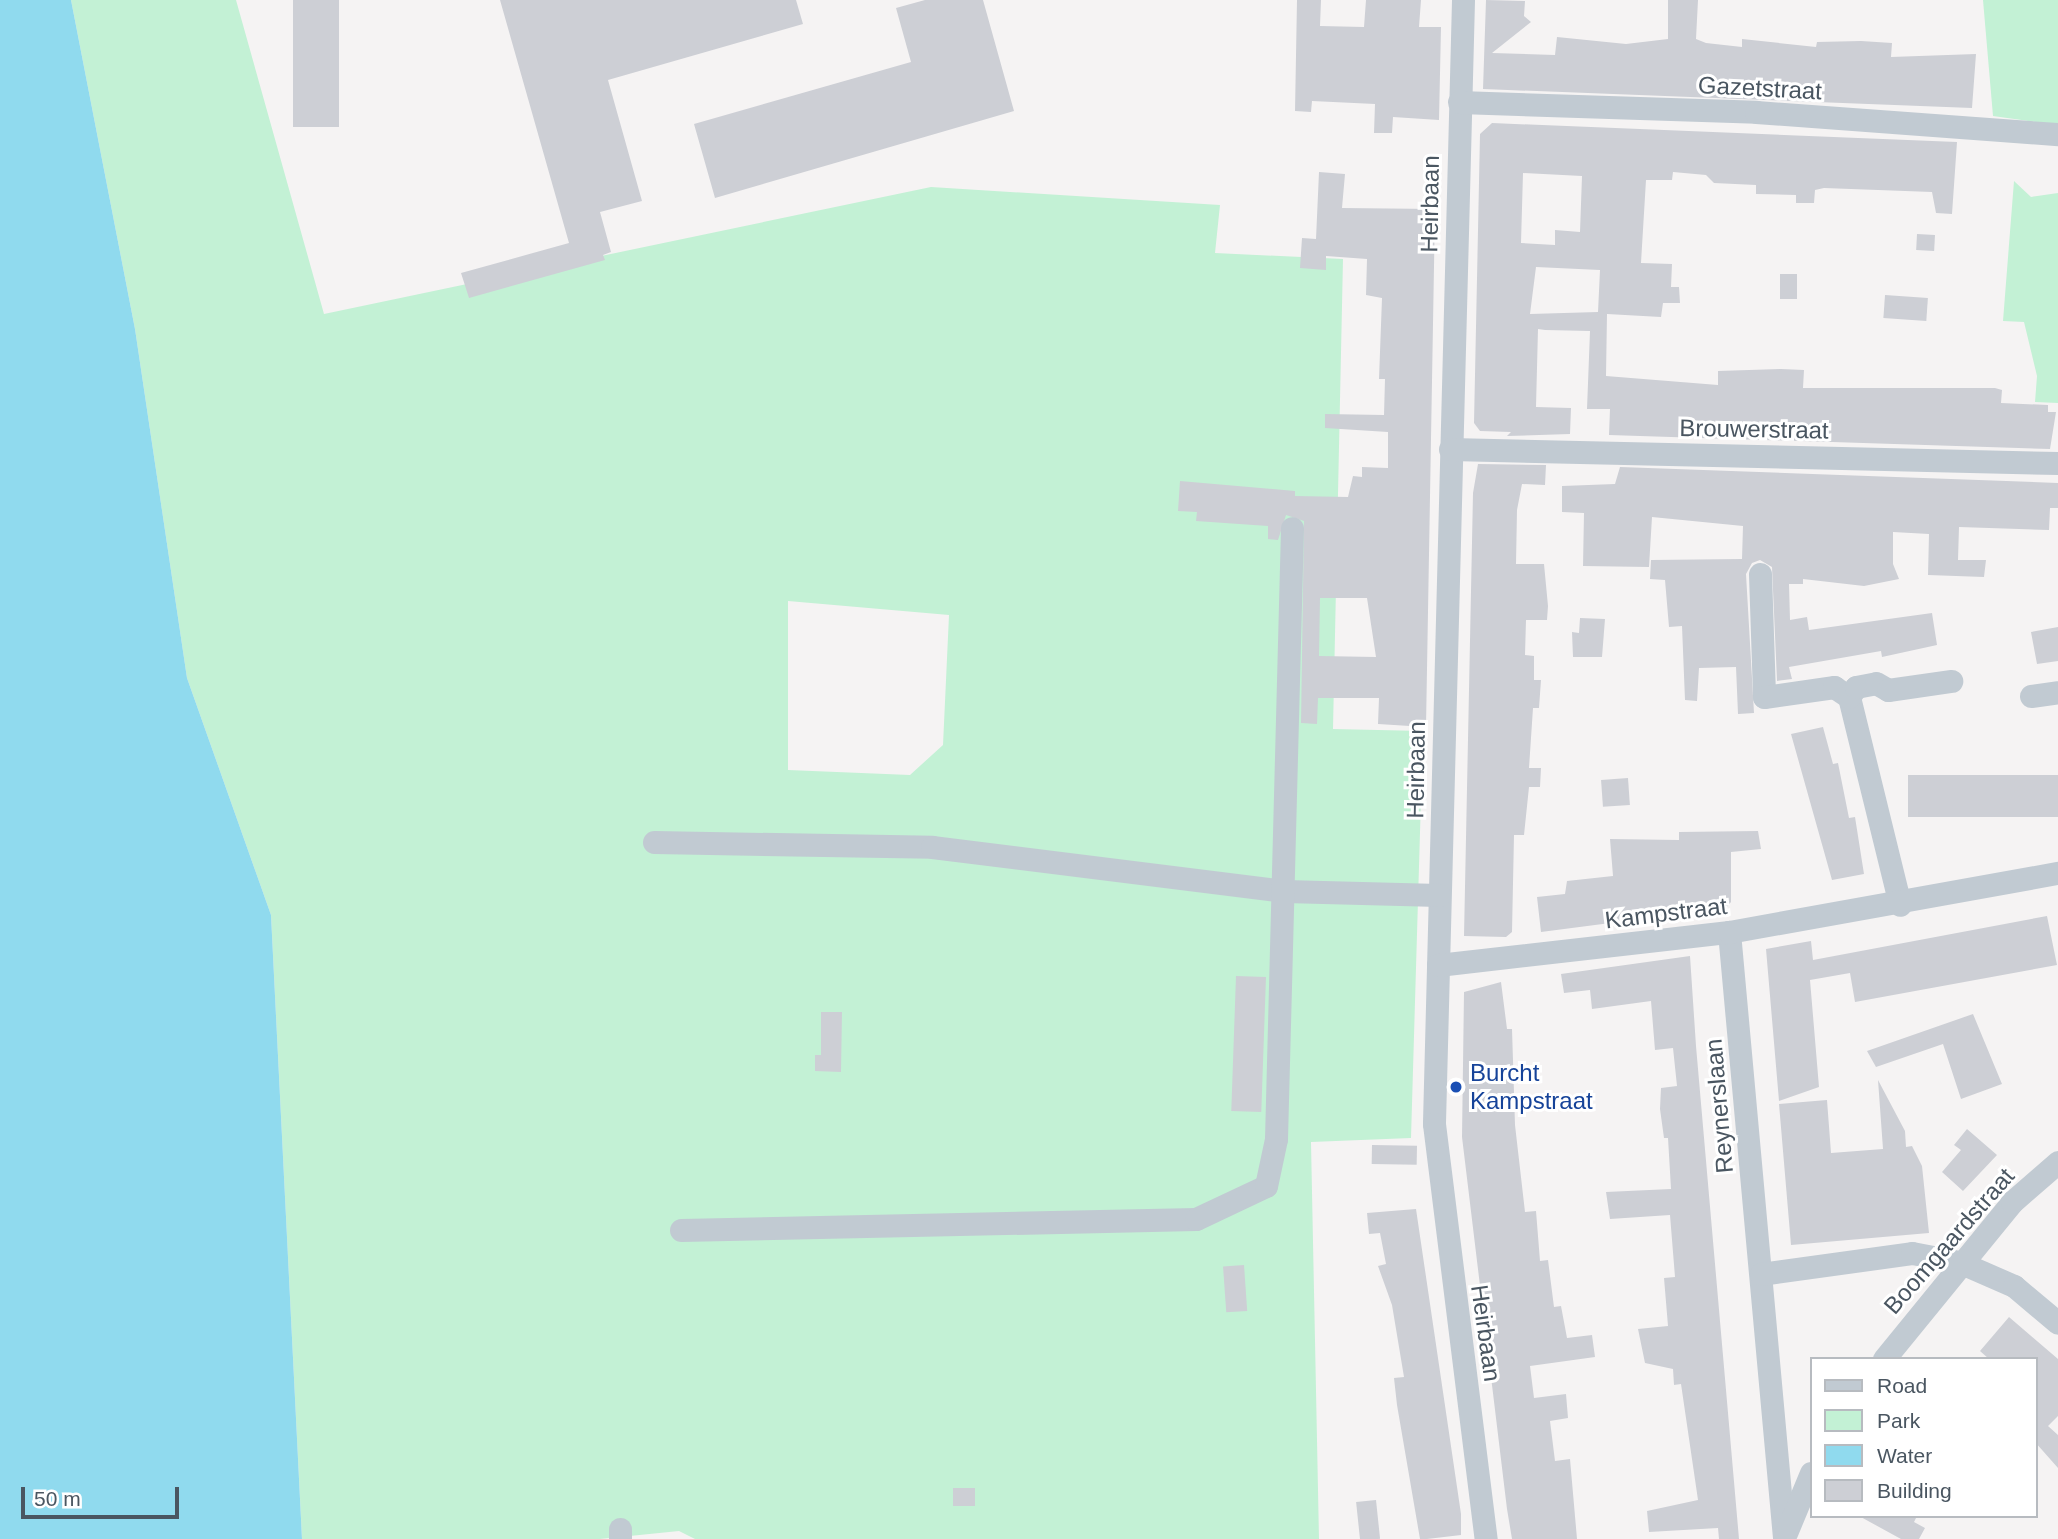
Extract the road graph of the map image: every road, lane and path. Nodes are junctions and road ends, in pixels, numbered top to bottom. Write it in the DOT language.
graph roads {
  1 [pos="1463,0"];
  2 [pos="1459,102"];
  3 [pos="2058,134"];
  4 [pos="1450,449"];
  5 [pos="2058,463"];
  6 [pos="1292,528"];
  7 [pos="1760,574"];
  8 [pos="1951,681"];
  9 [pos="2058,692"];
  10 [pos="2031,696"];
  11 [pos="1849,697"];
  12 [pos="654,842"];
  13 [pos="2058,873"];
  14 [pos="1284,891"];
  15 [pos="1439,895"];
  16 [pos="1900,905"];
  17 [pos="1730,932"];
  18 [pos="1438,965"];
  19 [pos="2058,1162"];
  20 [pos="681,1230"];
  21 [pos="1959,1262"];
  22 [pos="1761,1274"];
  23 [pos="2058,1323"];
  24 [pos="1886,1357"];
  25 [pos="1810,1475"];
  26 [pos="1784,1538"];
  27 [pos="1486,1539"];
  1 -- 2 [label="street, Heirbaan"];
  2 -- 3 [label="street, Gazetstraat"];
  2 -- 4 [label="street, Heirbaan"];
  4 -- 5 [label="street, Brouwerstraat"];
  4 -- 15 [label="street, Heirbaan"];
  6 -- 14 [label="street"];
  7 -- 11 [label="street"];
  8 -- 11 [label="street"];
  9 -- 10 [label="street"];
  11 -- 16 [label="street"];
  12 -- 14 [label="street"];
  13 -- 16 [label="street, Kampstraat"];
  14 -- 15 [label="street"];
  14 -- 20 [label="street"];
  15 -- 18 [label="street, Heirbaan"];
  16 -- 17 [label="street, Kampstraat"];
  17 -- 18 [label="street, Kampstraat"];
  17 -- 22 [label="street, Reynerslaan"];
  18 -- 27 [label="street, Heirbaan"];
  19 -- 21 [label="street, Boomgaardstraat"];
  21 -- 22 [label="street"];
  21 -- 23 [label="street"];
  21 -- 24 [label="street, Boomgaardstraat"];
  22 -- 26 [label="street, Reynerslaan"];
  25 -- 26 [label="street"];
}
